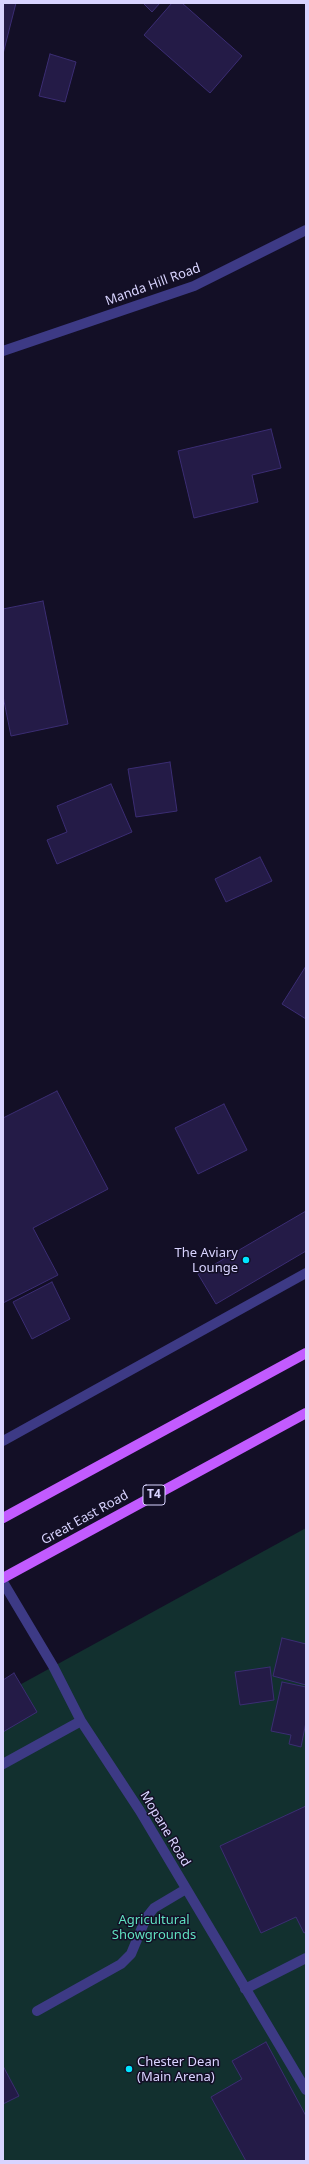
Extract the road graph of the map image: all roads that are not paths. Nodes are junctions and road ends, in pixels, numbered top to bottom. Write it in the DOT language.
graph roads {
  1 [pos="306,230"];
  2 [pos="3,351"];
  3 [pos="306,1273"];
  4 [pos="306,1352"];
  5 [pos="306,1412"];
  6 [pos="3,1441"];
  7 [pos="3,1518"];
  8 [pos="3,1578"];
  9 [pos="3,1582"];
  10 [pos="81,1721"];
  11 [pos="3,1764"];
  12 [pos="186,1889"];
  13 [pos="306,1958"];
  14 [pos="245,1989"];
  15 [pos="37,2011"];
  16 [pos="306,2090"];
  1 -- 2 [label="street, Manda Hill Road"];
  3 -- 6 [label="street"];
  4 -- 7 [label="main road"];
  5 -- 8 [label="main road, Great East Road / T4"];
  9 -- 10 [label="street, Mopane Road"];
  10 -- 11 [label="street"];
  10 -- 12 [label="street, Mopane Road"];
  12 -- 14 [label="street, Mopane Road"];
  12 -- 15 [label="street"];
  13 -- 14 [label="street"];
  14 -- 16 [label="street, Mopane Road"];
}
